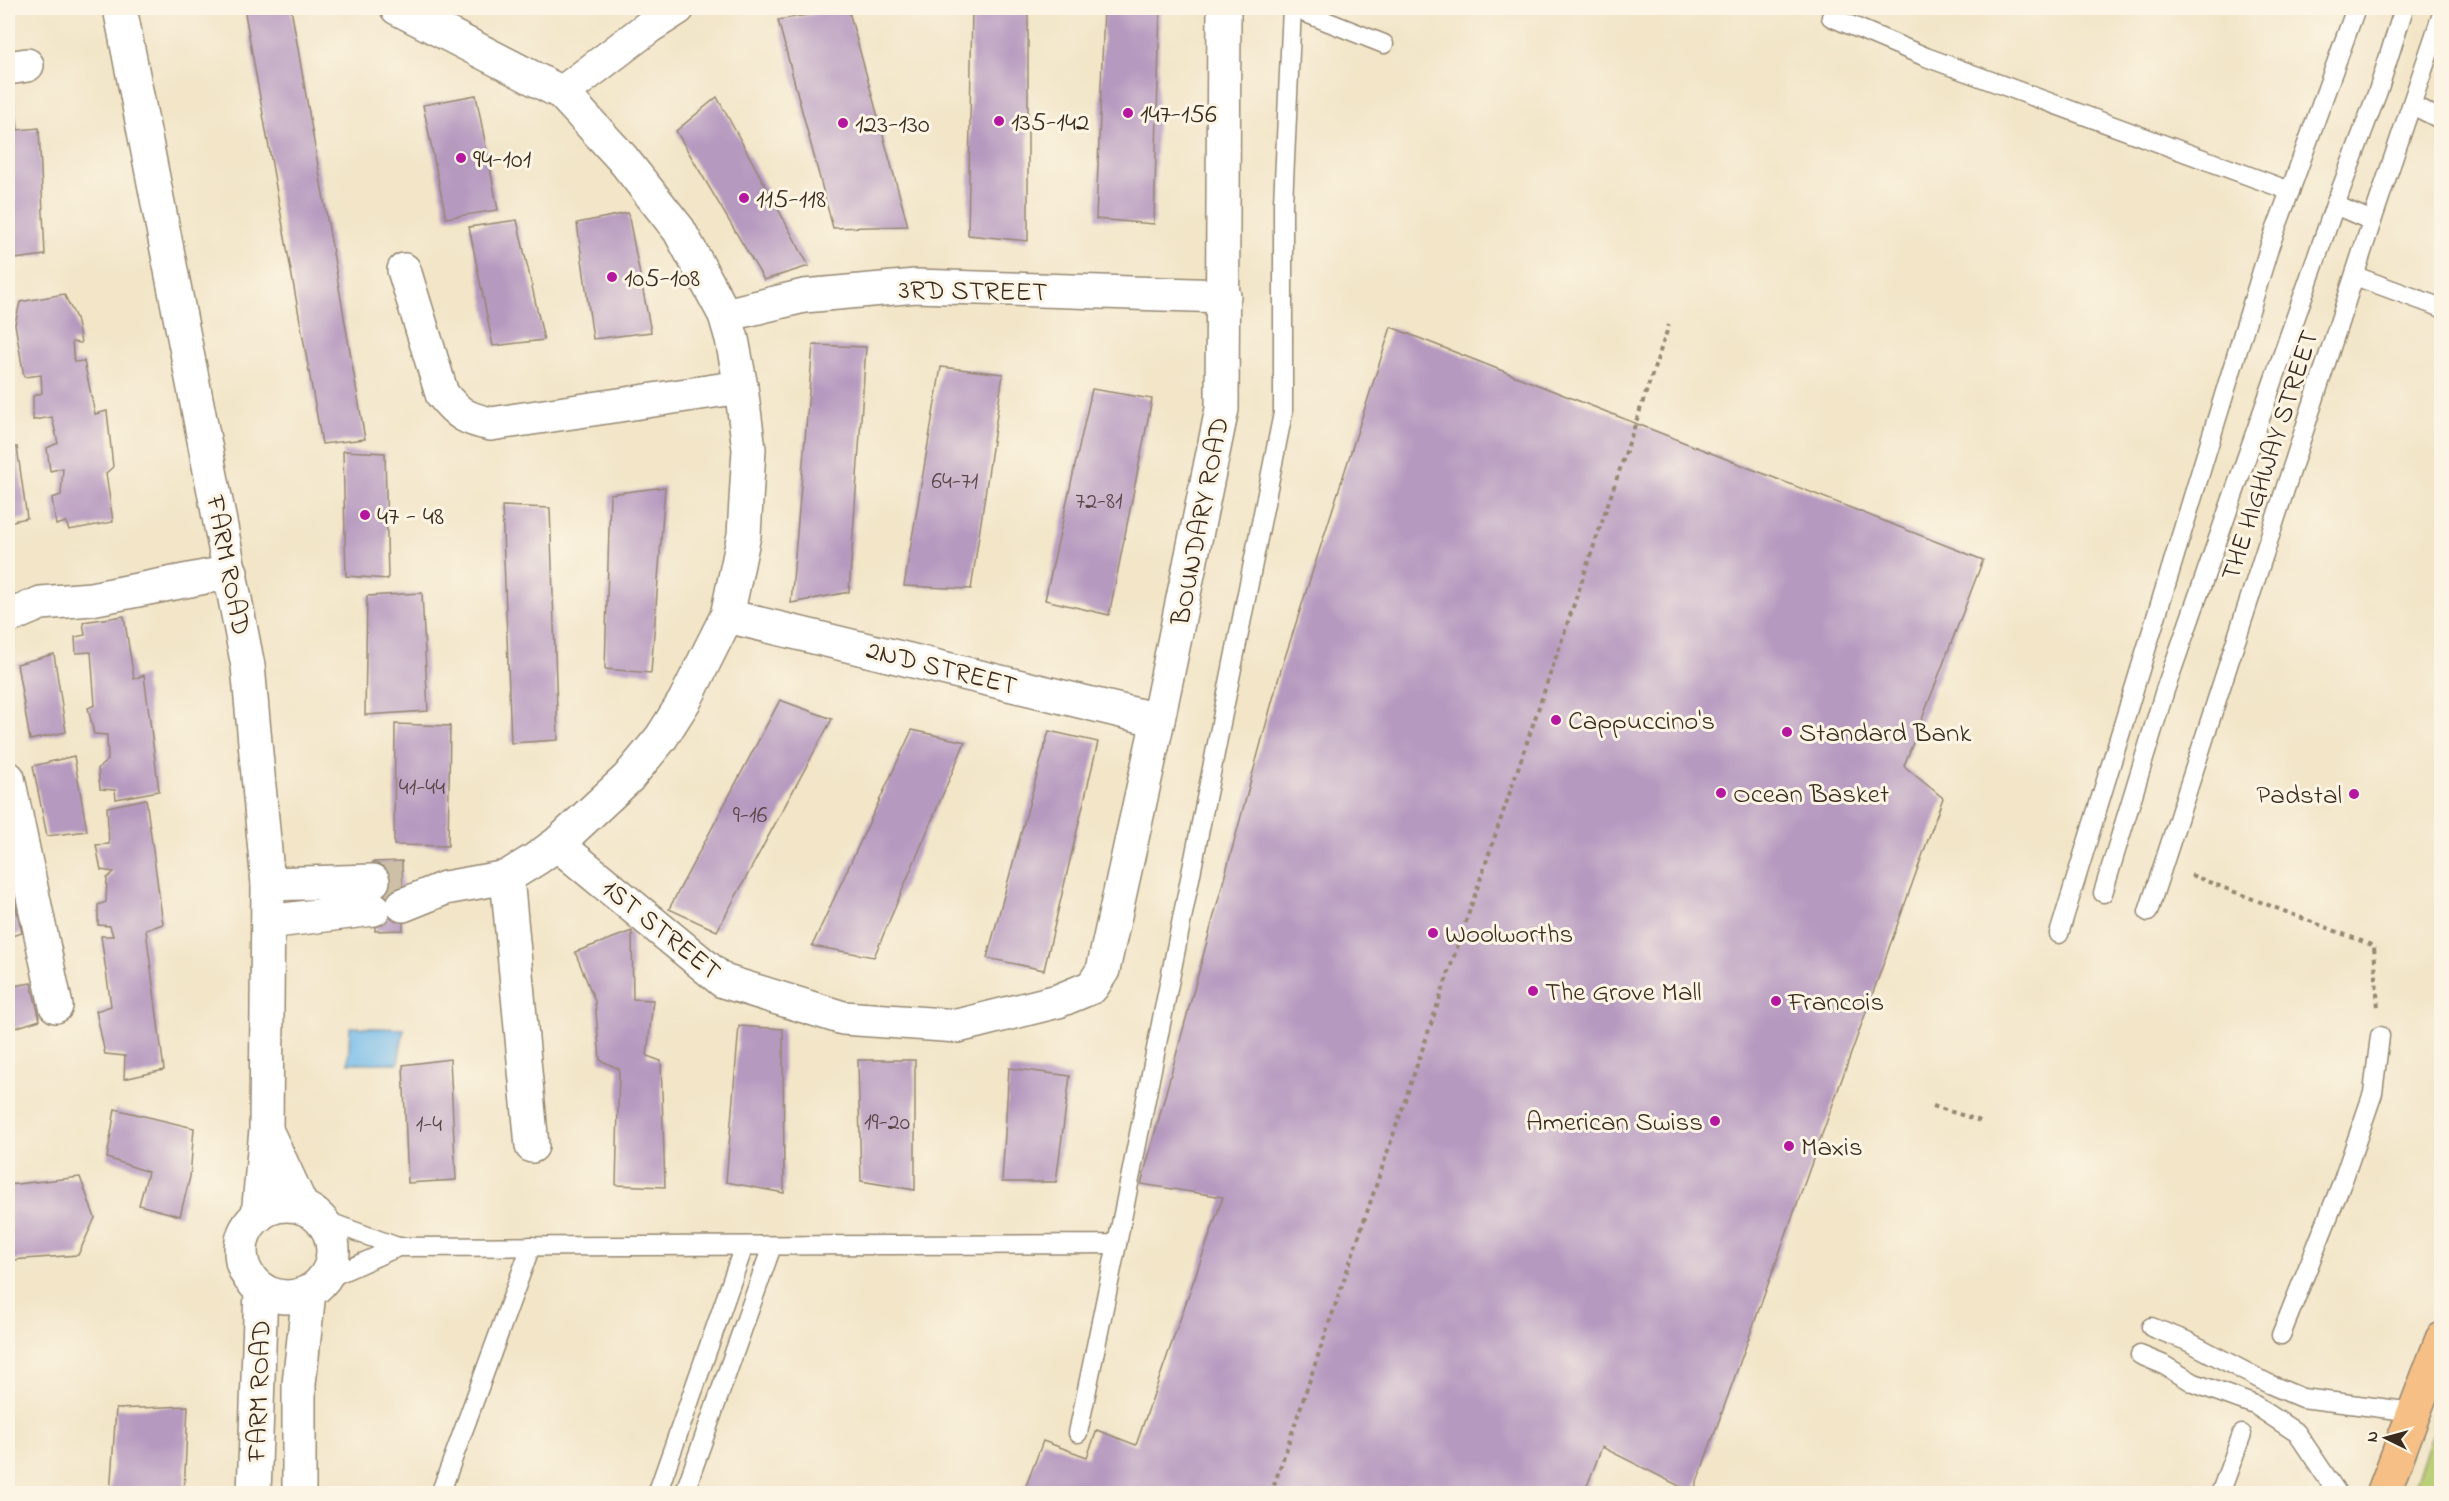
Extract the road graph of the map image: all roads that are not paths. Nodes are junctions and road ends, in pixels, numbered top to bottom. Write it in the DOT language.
graph roads {
  1 [pos="120,8"];
  2 [pos="397,8"];
  3 [pos="678,8"];
  4 [pos="1224,8"];
  5 [pos="1293,8"];
  6 [pos="2356,8"];
  7 [pos="2404,8"];
  8 [pos="2442,15"];
  9 [pos="1831,17"];
  10 [pos="1384,44"];
  11 [pos="562,93"];
  12 [pos="2412,105"];
  13 [pos="2442,120"];
  14 [pos="2289,191"];
  15 [pos="2335,205"];
  16 [pos="2372,221"];
  17 [pos="404,270"];
  18 [pos="2355,276"];
  19 [pos="1224,296"];
  20 [pos="2442,308"];
  21 [pos="725,315"];
  22 [pos="741,387"];
  23 [pos="231,572"];
  24 [pos="727,616"];
  25 [pos="8,617"];
  26 [pos="1158,720"];
  27 [pos="8,778"];
  28 [pos="557,844"];
  29 [pos="507,877"];
  30 [pos="268,884"];
  31 [pos="2103,893"];
  32 [pos="378,894"];
  33 [pos="2148,912"];
  34 [pos="268,922"];
  35 [pos="2059,934"];
  36 [pos="1058,1001"];
  37 [pos="56,1006"];
  38 [pos="2380,1036"];
  39 [pos="266,1130"];
  40 [pos="532,1146"];
  41 [pos="311,1213"];
  42 [pos="258,1216"];
  43 [pos="1117,1244"];
  44 [pos="531,1246"];
  45 [pos="744,1246"];
  46 [pos="772,1246"];
  47 [pos="398,1247"];
  48 [pos="316,1286"];
  49 [pos="261,1289"];
  50 [pos="2151,1327"];
  51 [pos="2282,1335"];
  52 [pos="2442,1339"];
  53 [pos="2140,1355"];
  54 [pos="2414,1412"];
  55 [pos="1078,1433"];
  56 [pos="2242,1434"];
  57 [pos="254,1494"];
  58 [pos="299,1494"];
  59 [pos="440,1494"];
  60 [pos="657,1494"];
  61 [pos="684,1494"];
  62 [pos="2220,1494"];
  63 [pos="2338,1494"];
  64 [pos="2382,1494"];
  1 -- 23 [label="street, FARM ROAD"];
  2 -- 11 [label="street"];
  3 -- 11 [label="street"];
  4 -- 19 [label="street, BOUNDARY ROAD"];
  5 -- 10 [label="lane"];
  5 -- 43 [label="lane"];
  6 -- 14 [label="lane"];
  7 -- 15 [label="lane, THE HIGHWAY STREET"];
  8 -- 12 [label="lane, THE HIGHWAY STREET"];
  9 -- 14 [label="lane"];
  11 -- 21 [label="street"];
  12 -- 13 [label="lane"];
  12 -- 16 [label="lane, THE HIGHWAY STREET"];
  14 -- 35 [label="lane"];
  15 -- 16 [label="lane"];
  15 -- 31 [label="lane, THE HIGHWAY STREET"];
  16 -- 18 [label="lane, THE HIGHWAY STREET"];
  17 -- 22 [label="street"];
  18 -- 20 [label="lane"];
  18 -- 33 [label="lane, THE HIGHWAY STREET"];
  19 -- 21 [label="street, 3RD STREET"];
  19 -- 26 [label="street, BOUNDARY ROAD"];
  21 -- 22 [label="street"];
  22 -- 24 [label="street"];
  23 -- 25 [label="street"];
  23 -- 30 [label="street, FARM ROAD"];
  24 -- 26 [label="street, 2ND STREET"];
  24 -- 28 [label="street"];
  26 -- 36 [label="street, BOUNDARY ROAD"];
  27 -- 37 [label="street"];
  28 -- 29 [label="street"];
  28 -- 36 [label="street, 1ST STREET"];
  29 -- 32 [label="street"];
  29 -- 40 [label="street"];
  30 -- 32 [label="street"];
  30 -- 34 [label="street, FARM ROAD"];
  32 -- 34 [label="street"];
  34 -- 39 [label="street, FARM ROAD"];
  38 -- 51 [label="lane"];
  39 -- 41 [label="street, FARM ROAD"];
  39 -- 42 [label="street, FARM ROAD"];
  41 -- 42 [label="street"];
  41 -- 47 [label="lane"];
  41 -- 48 [label="street"];
  42 -- 49 [label="street"];
  43 -- 46 [label="lane"];
  43 -- 55 [label="lane"];
  44 -- 45 [label="lane"];
  44 -- 47 [label="lane"];
  44 -- 59 [label="lane"];
  45 -- 46 [label="lane"];
  45 -- 60 [label="lane"];
  46 -- 61 [label="lane"];
  47 -- 48 [label="lane"];
  48 -- 49 [label="street"];
  48 -- 58 [label="street, FARM ROAD"];
  49 -- 57 [label="street, FARM ROAD"];
  50 -- 54 [label="lane"];
  52 -- 54 [label="main road"];
  53 -- 63 [label="lane"];
  54 -- 64 [label="main road"];
  56 -- 62 [label="lane"];
}
